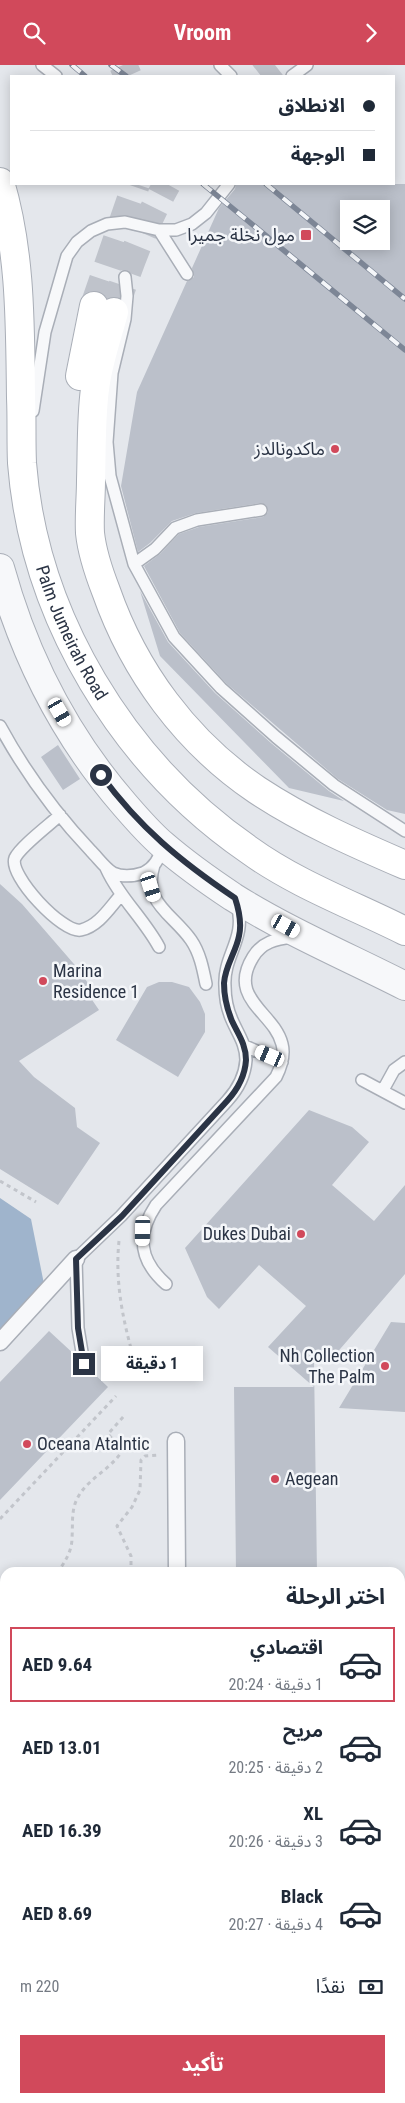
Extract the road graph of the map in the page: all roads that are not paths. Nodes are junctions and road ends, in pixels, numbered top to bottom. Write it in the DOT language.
graph roads {
  1 [pos="42,65"];
  2 [pos="220,65"];
  3 [pos="307,65"];
  4 [pos="55,75"];
  5 [pos="230,75"];
  6 [pos="293,75"];
  7 [pos="0,182"];
  8 [pos="228,185"];
  9 [pos="159,230"];
  10 [pos="187,273"];
  11 [pos="125,277"];
  12 [pos="104,309"];
  13 [pos="22,460"];
  14 [pos="261,510"];
  15 [pos="134,563"];
  16 [pos="0,568"];
  17 [pos="0,726"];
  18 [pos="60,815"];
  19 [pos="405,831"];
  20 [pos="158,854"];
  21 [pos="405,865"];
  22 [pos="105,866"];
  23 [pos="121,895"];
  24 [pos="235,898"];
  25 [pos="405,931"];
  26 [pos="303,935"];
  27 [pos="159,947"];
  28 [pos="206,985"];
  29 [pos="405,985"];
  30 [pos="245,1045"];
  31 [pos="282,1062"];
  32 [pos="405,1062"];
  33 [pos="362,1080"];
  34 [pos="383,1090"];
  35 [pos="405,1103"];
  36 [pos="76,1259"];
  37 [pos="166,1284"];
  38 [pos="0,1342"];
  39 [pos="84,1364"];
  40 [pos="176,1447"];
  41 [pos="177,1567"];
  1 -- 4 [label="lane"];
  2 -- 5 [label="lane"];
  3 -- 6 [label="lane"];
  7 -- 13 [label="main road, Palm Jumeirah Road"];
  8 -- 9 [label="lane"];
  9 -- 10 [label="lane"];
  9 -- 13 [label="lane"];
  11 -- 15 [label="lane"];
  12 -- 21 [label="main road"];
  13 -- 25 [label="main road, Palm Jumeirah Road"];
  14 -- 15 [label="lane"];
  15 -- 19 [label="lane"];
  16 -- 20 [label="street"];
  17 -- 18 [label="lane"];
  18 -- 22 [label="lane"];
  18 -- 23 [label="lane"];
  20 -- 22 [label="lane"];
  20 -- 24 [label="street"];
  20 -- 28 [label="lane"];
  22 -- 23 [label="lane"];
  23 -- 27 [label="lane"];
  24 -- 26 [label="street"];
  24 -- 30 [label="lane"];
  26 -- 29 [label="street"];
  26 -- 31 [label="lane"];
  30 -- 31 [label="lane"];
  30 -- 36 [label="lane"];
  31 -- 37 [label="lane"];
  32 -- 34 [label="lane"];
  33 -- 34 [label="lane"];
  34 -- 35 [label="lane"];
  36 -- 38 [label="street"];
  36 -- 39 [label="lane"];
  40 -- 41 [label="street"];
}
